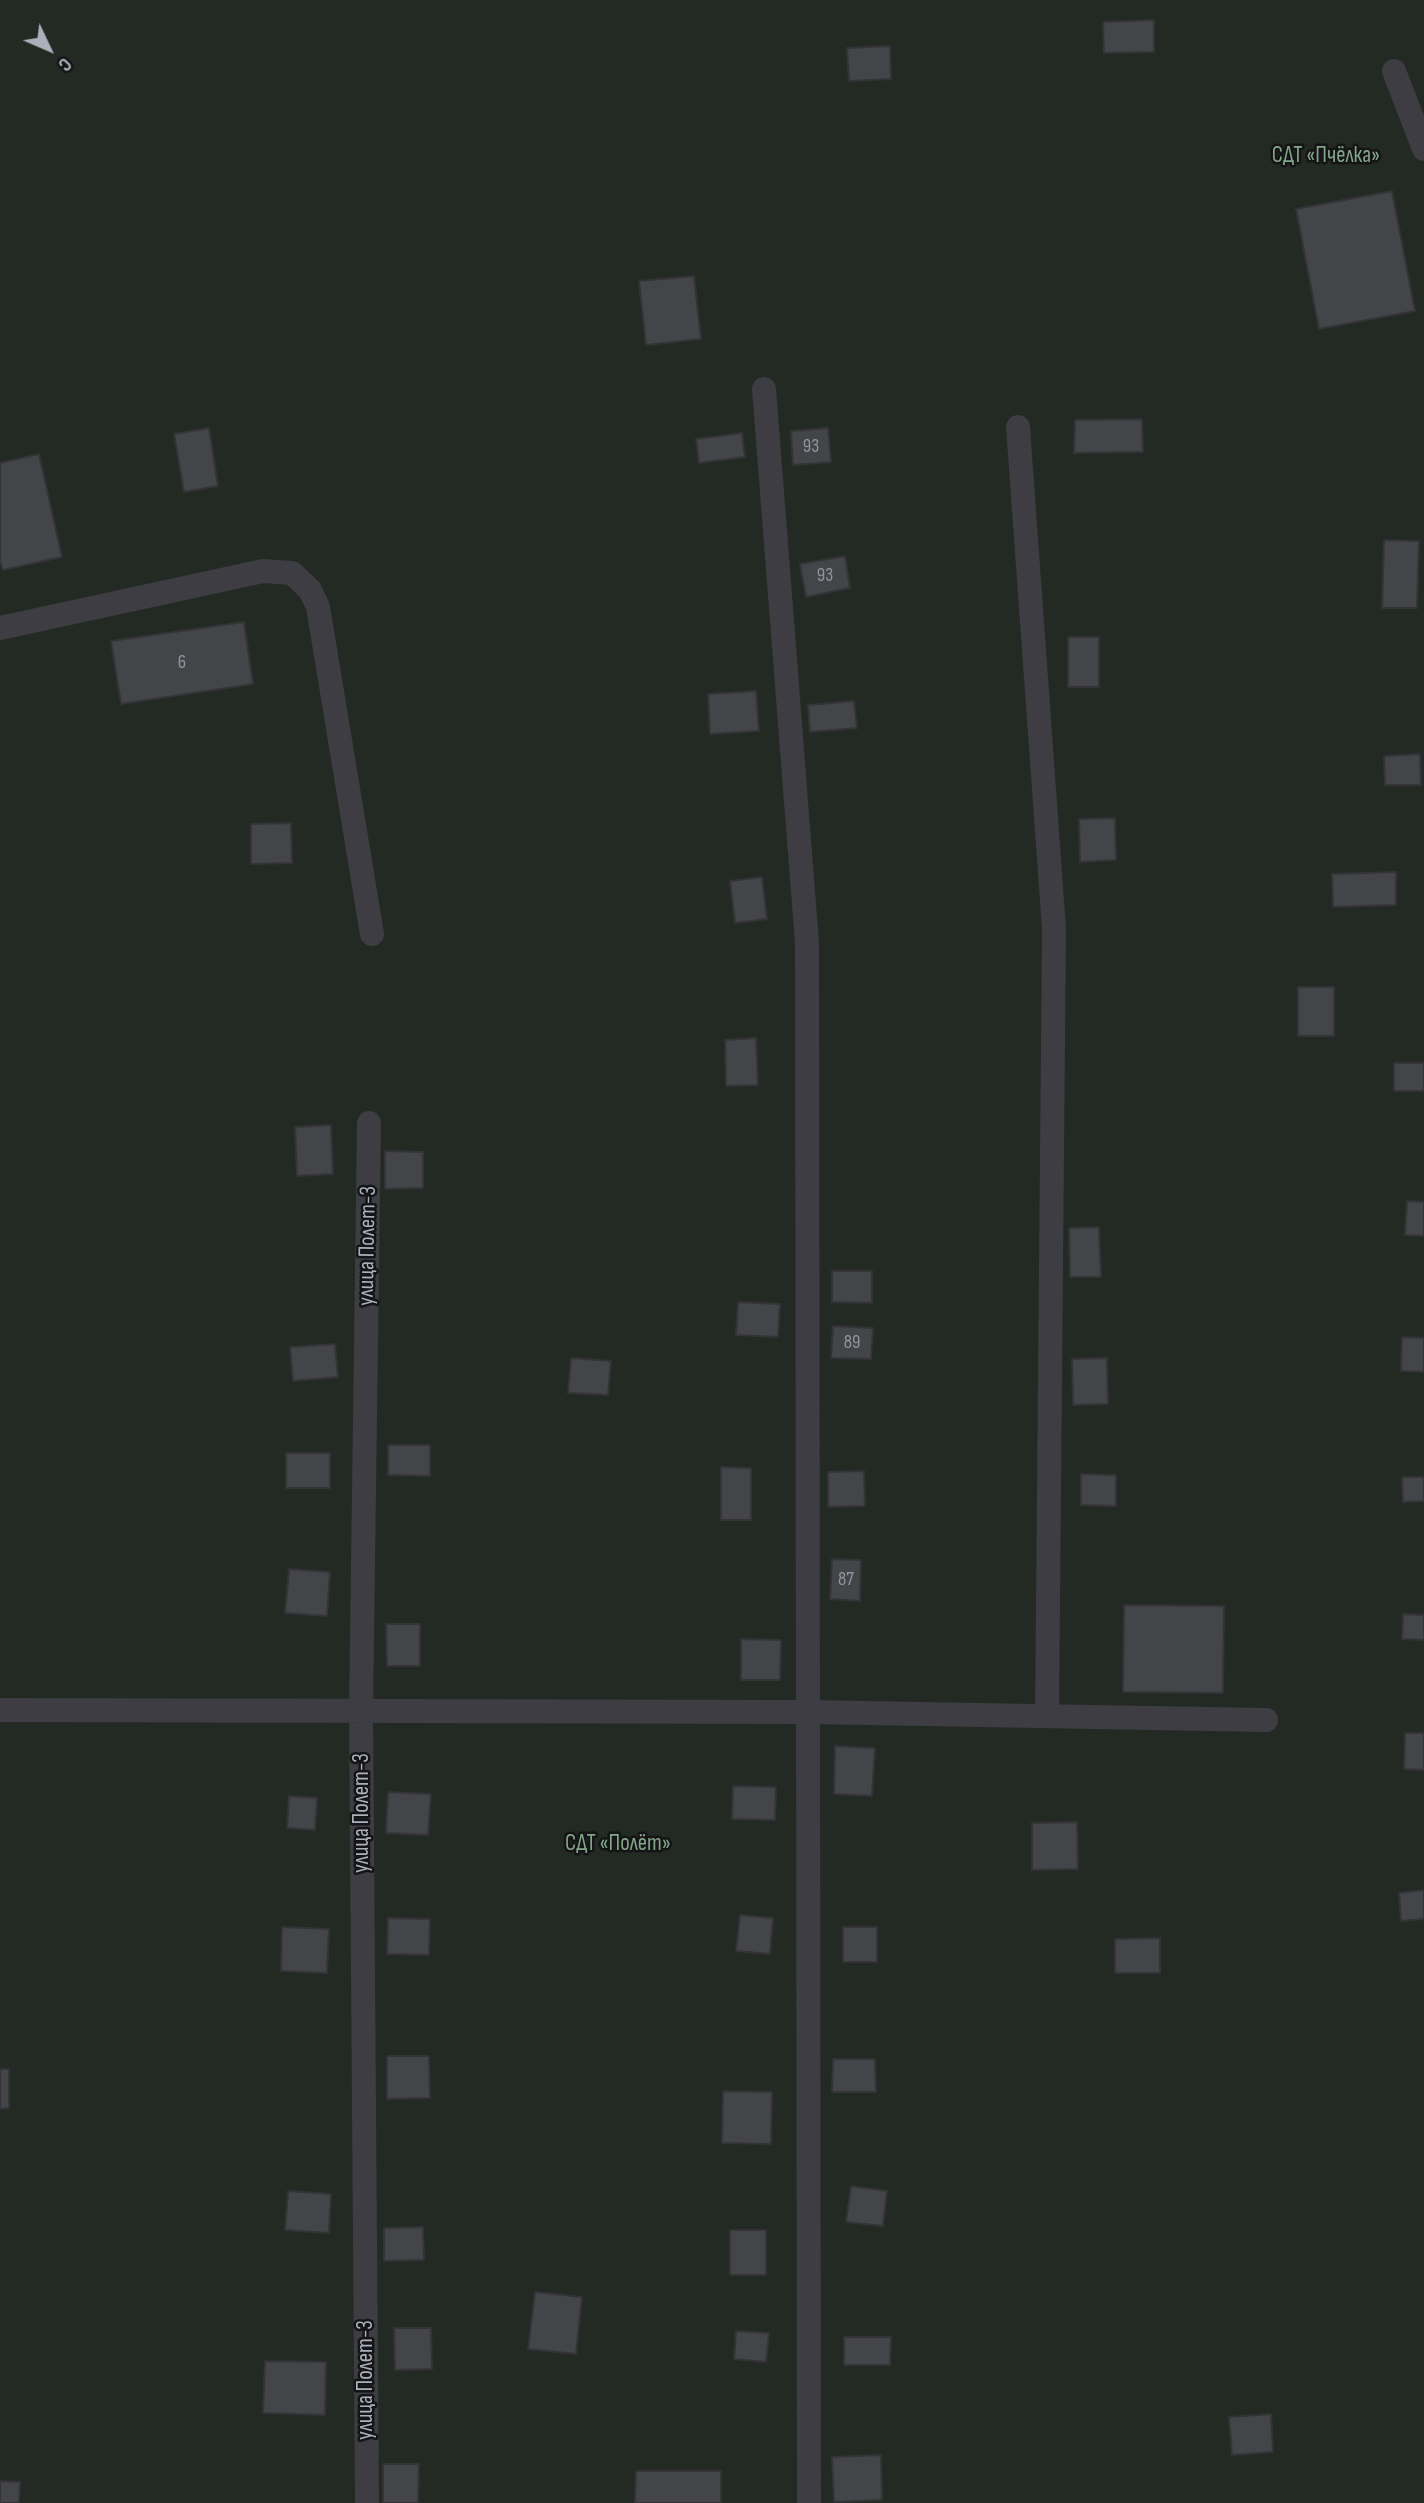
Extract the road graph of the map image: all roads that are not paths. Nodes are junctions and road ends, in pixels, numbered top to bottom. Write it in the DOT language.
graph roads {
  1 [pos="1394,71"];
  2 [pos="1424,149"];
  3 [pos="764,389"];
  4 [pos="1018,427"];
  5 [pos="0,628"];
  6 [pos="372,934"];
  7 [pos="369,1123"];
  8 [pos="0,1710"];
  9 [pos="361,1711"];
  10 [pos="807,1712"];
  11 [pos="1047,1716"];
  12 [pos="1266,1720"];
  13 [pos="367,2503"];
  14 [pos="809,2503"];
  1 -- 2 [label="lane"];
  3 -- 10 [label="lane"];
  4 -- 11 [label="lane"];
  5 -- 6 [label="lane"];
  7 -- 9 [label="lane, улица Полет-3"];
  8 -- 9 [label="lane"];
  9 -- 10 [label="lane"];
  9 -- 13 [label="lane, улица Полет-3"];
  10 -- 11 [label="lane"];
  10 -- 14 [label="lane"];
  11 -- 12 [label="lane"];
}
